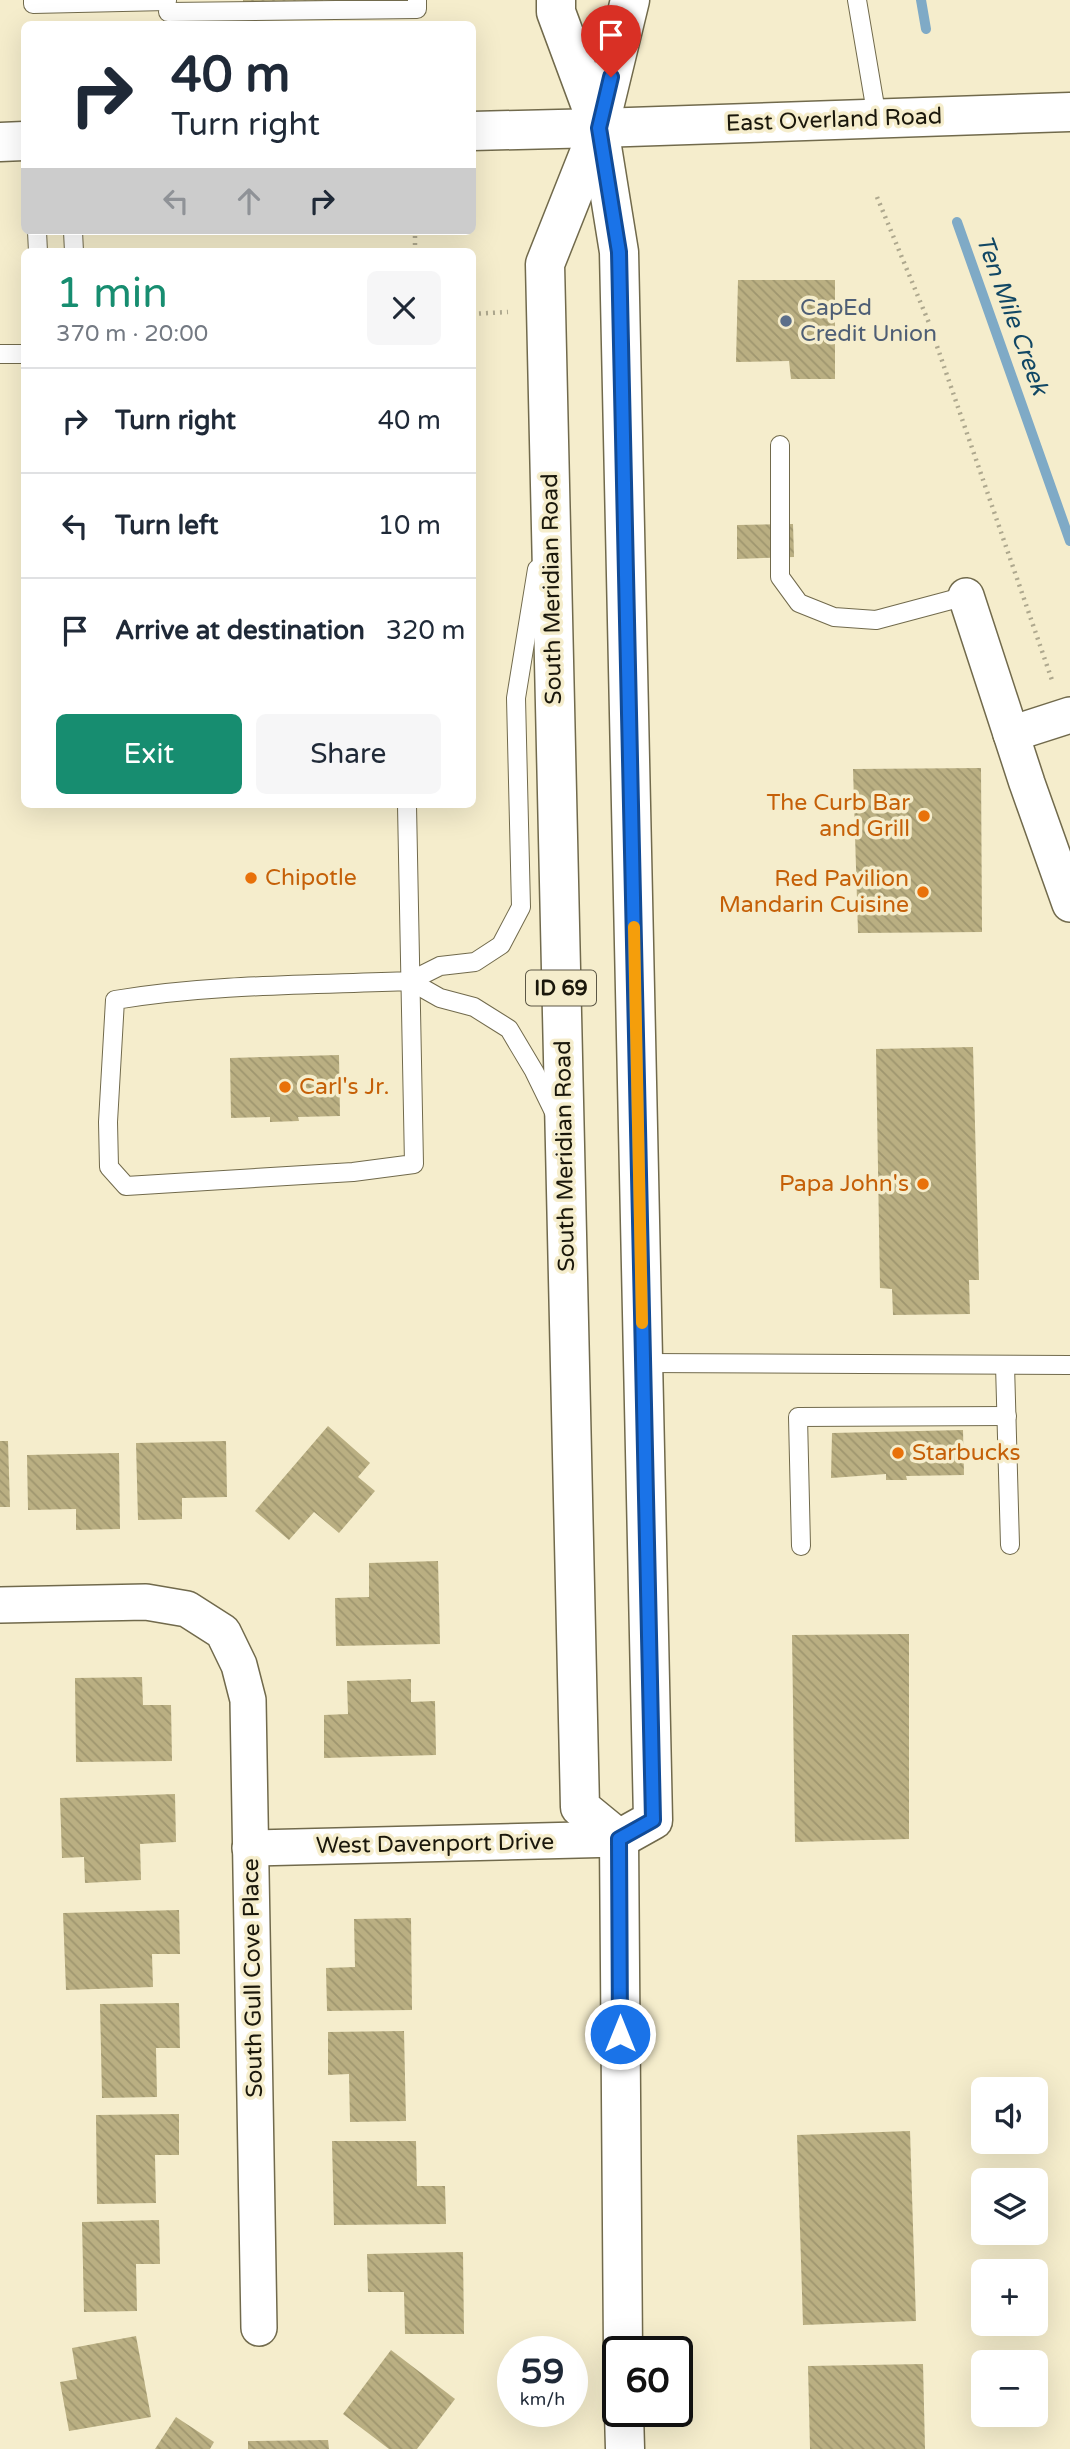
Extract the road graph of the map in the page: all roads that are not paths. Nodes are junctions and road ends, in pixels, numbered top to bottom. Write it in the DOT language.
graph roads {
  1 [pos="33,0"];
  2 [pos="556,0"];
  3 [pos="630,0"];
  4 [pos="857,0"];
  5 [pos="167,9"];
  6 [pos="415,11"];
  7 [pos="1070,112"];
  8 [pos="877,118"];
  9 [pos="599,128"];
  10 [pos="476,131"];
  11 [pos="21,141"];
  12 [pos="0,142"];
  13 [pos="0,354"];
  14 [pos="21,354"];
  15 [pos="780,445"];
  16 [pos="550,493"];
  17 [pos="966,596"];
  18 [pos="1067,716"];
  19 [pos="1011,734"];
  20 [pos="407,808"];
  21 [pos="1070,904"];
  22 [pos="411,981"];
  23 [pos="564,1133"];
  24 [pos="643,1363"];
  25 [pos="1005,1365"];
  26 [pos="1070,1365"];
  27 [pos="1007,1416"];
  28 [pos="1010,1545"];
  29 [pos="800,1546"];
  30 [pos="0,1605"];
  31 [pos="619,1839"];
  32 [pos="250,1848"];
  33 [pos="259,2328"];
  34 [pos="623,2336"];
  35 [pos="624,2427"];
  36 [pos="625,2449"];
  1 -- 5 [label="lane"];
  2 -- 9 [label="main road, South Meridian Road / ID 69"];
  3 -- 9 [label="main road, South Meridian Road / ID 69"];
  4 -- 8 [label="lane"];
  5 -- 6 [label="lane"];
  7 -- 8 [label="main road, East Overland Road"];
  8 -- 9 [label="main road, East Overland Road"];
  9 -- 10 [label="main road, East Overland Road"];
  9 -- 16 [label="main road, South Meridian Road / ID 69"];
  9 -- 24 [label="main road, South Meridian Road / ID 69"];
  11 -- 12 [label="main road"];
  13 -- 14 [label="lane"];
  15 -- 17 [label="lane"];
  16 -- 22 [label="lane"];
  16 -- 23 [label="main road, South Meridian Road / ID 69"];
  17 -- 19 [label="street"];
  18 -- 19 [label="street"];
  19 -- 21 [label="street"];
  20 -- 22 [label="lane"];
  22 -- 22 [label="lane"];
  22 -- 23 [label="lane"];
  23 -- 31 [label="main road, South Meridian Road / ID 69"];
  24 -- 25 [label="lane"];
  24 -- 31 [label="main road, South Meridian Road / ID 69"];
  25 -- 26 [label="lane"];
  25 -- 27 [label="lane"];
  27 -- 28 [label="lane"];
  27 -- 29 [label="lane"];
  30 -- 32 [label="street, South Gull Cove Place"];
  31 -- 32 [label="street, West Davenport Drive"];
  31 -- 34 [label="main road"];
  32 -- 33 [label="street, South Gull Cove Place"];
  35 -- 36 [label="main road"];
}
